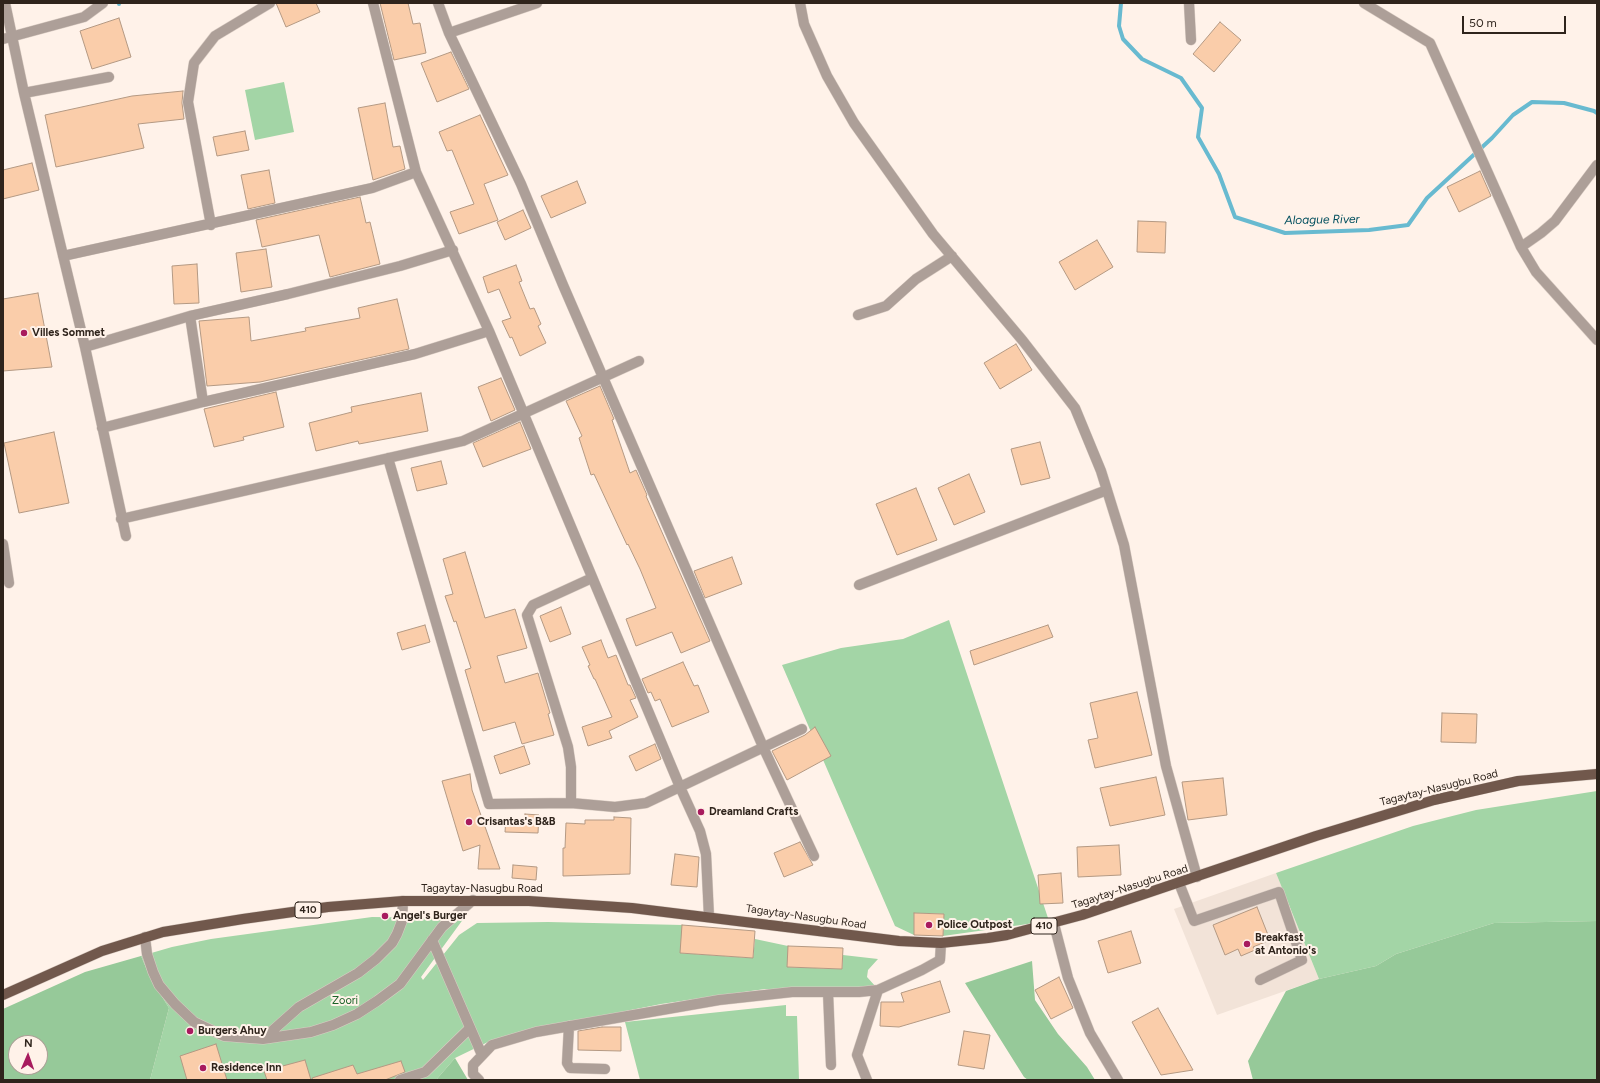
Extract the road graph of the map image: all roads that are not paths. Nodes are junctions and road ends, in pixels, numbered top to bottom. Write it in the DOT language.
graph roads {
  1 [pos="5,3"];
  2 [pos="103,3"];
  3 [pos="270,3"];
  4 [pos="373,3"];
  5 [pos="438,3"];
  6 [pos="537,3"];
  7 [pos="800,3"];
  8 [pos="1189,3"];
  9 [pos="1364,3"];
  10 [pos="449,33"];
  11 [pos="8,38"];
  12 [pos="1191,40"];
  13 [pos="108,77"];
  14 [pos="24,93"];
  15 [pos="1597,165"];
  16 [pos="416,172"];
  17 [pos="212,225"];
  18 [pos="1521,247"];
  19 [pos="453,250"];
  20 [pos="63,256"];
  21 [pos="952,256"];
  22 [pos="858,315"];
  23 [pos="190,316"];
  24 [pos="489,331"];
  25 [pos="1597,340"];
  26 [pos="85,346"];
  27 [pos="639,361"];
  28 [pos="603,376"];
  29 [pos="203,402"];
  30 [pos="523,414"];
  31 [pos="102,428"];
  32 [pos="388,458"];
  33 [pos="1108,490"];
  34 [pos="121,519"];
  35 [pos="126,536"];
  36 [pos="3,544"];
  37 [pos="592,578"];
  38 [pos="9,583"];
  39 [pos="859,585"];
  40 [pos="802,729"];
  41 [pos="764,748"];
  42 [pos="1597,774"];
  43 [pos="680,787"];
  44 [pos="571,803"];
  45 [pos="814,856"];
  46 [pos="1197,877"];
  47 [pos="1179,883"];
  48 [pos="473,900"];
  49 [pos="403,901"];
  50 [pos="709,917"];
  51 [pos="1054,924"];
  52 [pos="145,937"];
  53 [pos="432,940"];
  54 [pos="941,942"];
  55 [pos="1260,980"];
  56 [pos="878,990"];
  57 [pos="828,992"];
  58 [pos="3,995"];
  59 [pos="569,1026"];
  60 [pos="470,1028"];
  61 [pos="263,1039"];
  62 [pos="482,1055"];
  63 [pos="831,1065"];
  64 [pos="605,1070"];
  65 [pos="400,1080"];
  66 [pos="480,1080"];
  67 [pos="867,1080"];
  68 [pos="1118,1080"];
  1 -- 11 [label="street"];
  2 -- 11 [label="street"];
  3 -- 17 [label="street"];
  4 -- 16 [label="street"];
  5 -- 10 [label="street"];
  6 -- 10 [label="street"];
  7 -- 21 [label="street"];
  8 -- 12 [label="street"];
  9 -- 18 [label="street"];
  10 -- 28 [label="street"];
  11 -- 14 [label="street"];
  13 -- 14 [label="street"];
  14 -- 20 [label="street"];
  15 -- 18 [label="street"];
  16 -- 17 [label="street"];
  16 -- 19 [label="street"];
  17 -- 20 [label="street"];
  18 -- 25 [label="street"];
  19 -- 23 [label="street"];
  19 -- 24 [label="street"];
  20 -- 26 [label="street"];
  21 -- 22 [label="street"];
  21 -- 33 [label="street"];
  23 -- 26 [label="street"];
  23 -- 29 [label="street"];
  24 -- 29 [label="street"];
  24 -- 30 [label="street"];
  26 -- 31 [label="street"];
  27 -- 28 [label="street"];
  28 -- 30 [label="street"];
  28 -- 41 [label="street"];
  29 -- 31 [label="street"];
  30 -- 32 [label="street"];
  30 -- 37 [label="street"];
  31 -- 34 [label="street"];
  32 -- 34 [label="street"];
  32 -- 44 [label="street"];
  33 -- 39 [label="street"];
  33 -- 46 [label="street"];
  34 -- 35 [label="street"];
  36 -- 38 [label="street"];
  37 -- 43 [label="street"];
  37 -- 44 [label="street"];
  40 -- 41 [label="street"];
  41 -- 43 [label="street"];
  41 -- 45 [label="street"];
  42 -- 46 [label="main road, Tagaytay-Nasugbu Road / 410"];
  43 -- 44 [label="street"];
  43 -- 50 [label="street"];
  46 -- 47 [label="main road, Tagaytay-Nasugbu Road / 410"];
  47 -- 51 [label="main road, Tagaytay-Nasugbu Road / 410"];
  47 -- 55 [label="street"];
  48 -- 49 [label="main road, Tagaytay-Nasugbu Road / 410"];
  48 -- 50 [label="main road, Tagaytay-Nasugbu Road / 410"];
  48 -- 53 [label="street"];
  49 -- 52 [label="main road, Tagaytay-Nasugbu Road / 410"];
  49 -- 61 [label="street"];
  50 -- 54 [label="main road, Tagaytay-Nasugbu Road / 410"];
  51 -- 54 [label="main road, Tagaytay-Nasugbu Road / 410"];
  51 -- 68 [label="street"];
  52 -- 58 [label="main road, Tagaytay-Nasugbu Road / 410"];
  52 -- 61 [label="street"];
  53 -- 60 [label="street"];
  53 -- 61 [label="street"];
  54 -- 56 [label="street"];
  56 -- 57 [label="street"];
  56 -- 67 [label="street"];
  57 -- 59 [label="street"];
  57 -- 63 [label="street"];
  59 -- 62 [label="street"];
  59 -- 64 [label="street"];
  60 -- 62 [label="street"];
  60 -- 65 [label="street"];
  62 -- 66 [label="street"];
}
